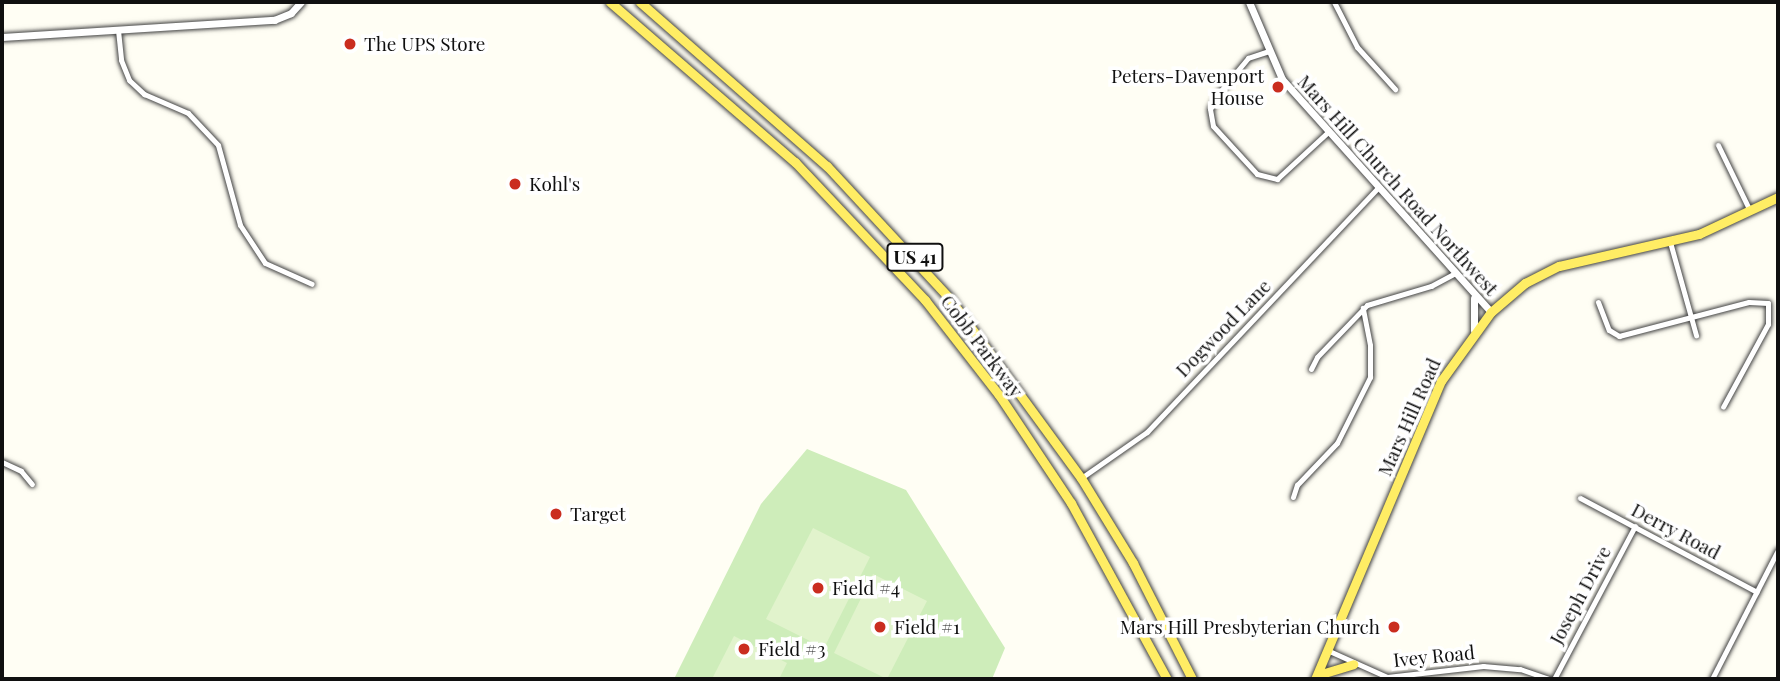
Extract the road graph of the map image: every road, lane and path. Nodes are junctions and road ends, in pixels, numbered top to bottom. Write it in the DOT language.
graph roads {
  1 [pos="301,2"];
  2 [pos="610,2"];
  3 [pos="640,2"];
  4 [pos="1250,2"];
  5 [pos="1334,2"];
  6 [pos="118,30"];
  7 [pos="2,37"];
  8 [pos="1269,51"];
  9 [pos="1395,89"];
  10 [pos="1329,131"];
  11 [pos="1718,145"];
  12 [pos="1378,188"];
  13 [pos="1778,197"];
  14 [pos="1750,211"];
  15 [pos="1670,242"];
  16 [pos="1455,273"];
  17 [pos="312,284"];
  18 [pos="1471,290"];
  19 [pos="1598,302"];
  20 [pos="1363,308"];
  21 [pos="1491,312"];
  22 [pos="1691,318"];
  23 [pos="1474,330"];
  24 [pos="1696,335"];
  25 [pos="1311,369"];
  26 [pos="1723,407"];
  27 [pos="2,462"];
  28 [pos="1081,478"];
  29 [pos="32,484"];
  30 [pos="1293,498"];
  31 [pos="1580,498"];
  32 [pos="1634,526"];
  33 [pos="1778,550"];
  34 [pos="1757,592"];
  35 [pos="1327,650"];
  36 [pos="1353,664"];
  37 [pos="1316,677"];
  38 [pos="1170,679"];
  39 [pos="1192,679"];
  40 [pos="1551,679"];
  41 [pos="1712,679"];
  1 -- 6 [label="street"];
  2 -- 38 [label="main road, Cobb Parkway / US 41"];
  3 -- 28 [label="main road, Cobb Parkway / US 41"];
  4 -- 8 [label="street, Mars Hill Church Road Northwest"];
  5 -- 9 [label="street"];
  6 -- 7 [label="street"];
  6 -- 17 [label="street"];
  8 -- 10 [label="street, Mars Hill Church Road Northwest"];
  8 -- 10 [label="street"];
  10 -- 12 [label="street, Mars Hill Church Road Northwest"];
  11 -- 14 [label="street"];
  12 -- 16 [label="street, Mars Hill Church Road Northwest"];
  12 -- 28 [label="street, Dogwood Lane"];
  13 -- 14 [label="main road, Mars Hill Road"];
  14 -- 15 [label="main road, Mars Hill Road"];
  15 -- 21 [label="main road, Mars Hill Road"];
  15 -- 22 [label="street"];
  16 -- 18 [label="street, Mars Hill Church Road Northwest"];
  16 -- 20 [label="street"];
  18 -- 21 [label="street, Mars Hill Church Road Northwest"];
  18 -- 23 [label="street"];
  19 -- 22 [label="street"];
  20 -- 25 [label="street"];
  20 -- 30 [label="street"];
  21 -- 23 [label="main road, Mars Hill Road"];
  22 -- 24 [label="street"];
  22 -- 26 [label="street"];
  23 -- 35 [label="main road, Mars Hill Road"];
  27 -- 29 [label="street"];
  28 -- 39 [label="main road, Cobb Parkway / US 41"];
  31 -- 32 [label="street, Derry Road"];
  32 -- 34 [label="street, Derry Road"];
  32 -- 40 [label="street, Joseph Drive"];
  33 -- 34 [label="street"];
  34 -- 41 [label="street"];
  35 -- 36 [label="street, Ivey Road"];
  35 -- 37 [label="main road, Mars Hill Road"];
  36 -- 37 [label="main road"];
  36 -- 40 [label="street, Ivey Road"];
}
